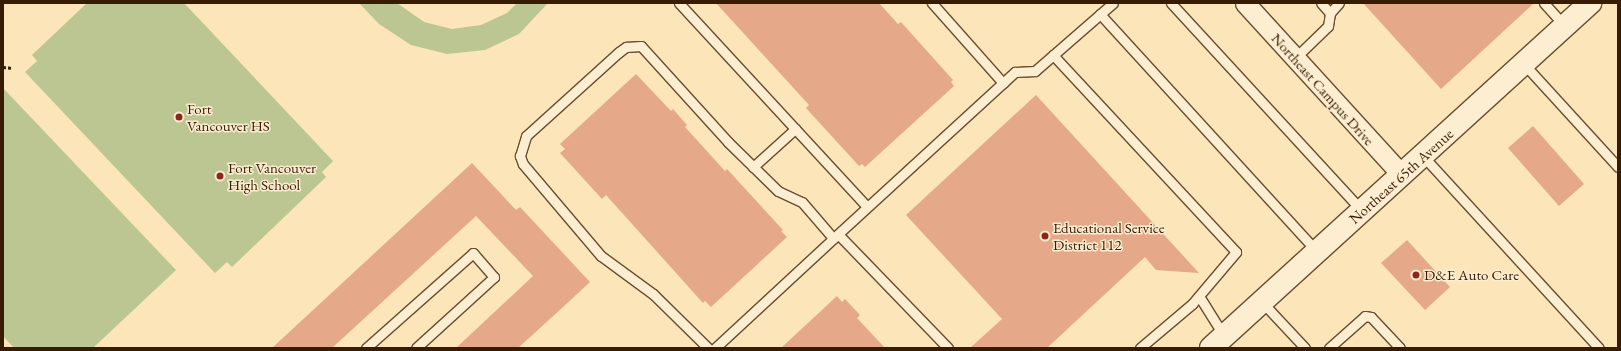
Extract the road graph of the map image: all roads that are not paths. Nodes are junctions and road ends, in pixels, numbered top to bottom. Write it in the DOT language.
graph roads {
  1 [pos="679,3"];
  2 [pos="932,3"];
  3 [pos="1113,3"];
  4 [pos="1171,3"];
  5 [pos="1245,3"];
  6 [pos="1321,3"];
  7 [pos="1339,3"];
  8 [pos="1544,3"];
  9 [pos="1590,3"];
  10 [pos="1330,13"];
  11 [pos="1100,14"];
  12 [pos="1565,26"];
  13 [pos="1053,55"];
  14 [pos="1295,58"];
  15 [pos="1524,64"];
  16 [pos="1003,83"];
  17 [pos="795,129"];
  18 [pos="1423,156"];
  19 [pos="753,167"];
  20 [pos="1618,167"];
  21 [pos="1402,175"];
  22 [pos="867,207"];
  23 [pos="1362,211"];
  24 [pos="836,236"];
  25 [pos="1317,252"];
  26 [pos="1198,296"];
  27 [pos="1262,302"];
  28 [pos="1218,342"];
  29 [pos="366,348"];
  30 [pos="416,348"];
  31 [pos="708,348"];
  32 [pos="715,348"];
  33 [pos="948,348"];
  34 [pos="1140,348"];
  35 [pos="1305,348"];
  36 [pos="1330,348"];
  37 [pos="1400,348"];
  38 [pos="1599,348"];
  1 -- 17 [label="lane"];
  2 -- 16 [label="lane"];
  3 -- 11 [label="lane"];
  4 -- 23 [label="lane"];
  5 -- 14 [label="street, Northeast Campus Drive"];
  6 -- 10 [label="lane"];
  7 -- 10 [label="lane"];
  8 -- 12 [label="lane"];
  9 -- 12 [label="street, Northeast 65th Avenue"];
  10 -- 14 [label="lane"];
  11 -- 13 [label="lane"];
  11 -- 25 [label="lane"];
  12 -- 15 [label="street, Northeast 65th Avenue"];
  13 -- 16 [label="lane"];
  13 -- 26 [label="lane"];
  14 -- 21 [label="street, Northeast Campus Drive"];
  15 -- 18 [label="street, Northeast 65th Avenue"];
  15 -- 20 [label="lane"];
  16 -- 22 [label="lane"];
  17 -- 19 [label="lane"];
  17 -- 22 [label="lane"];
  18 -- 21 [label="street, Northeast 65th Avenue"];
  18 -- 38 [label="lane"];
  19 -- 24 [label="lane"];
  19 -- 31 [label="lane"];
  21 -- 23 [label="street, Northeast 65th Avenue"];
  22 -- 24 [label="lane"];
  23 -- 25 [label="street, Northeast 65th Avenue"];
  24 -- 32 [label="lane"];
  24 -- 33 [label="lane"];
  25 -- 27 [label="street, Northeast 65th Avenue"];
  26 -- 28 [label="lane"];
  26 -- 34 [label="lane"];
  27 -- 28 [label="street, Northeast 65th Avenue"];
  27 -- 35 [label="lane"];
  29 -- 30 [label="lane"];
  36 -- 37 [label="lane"];
}
